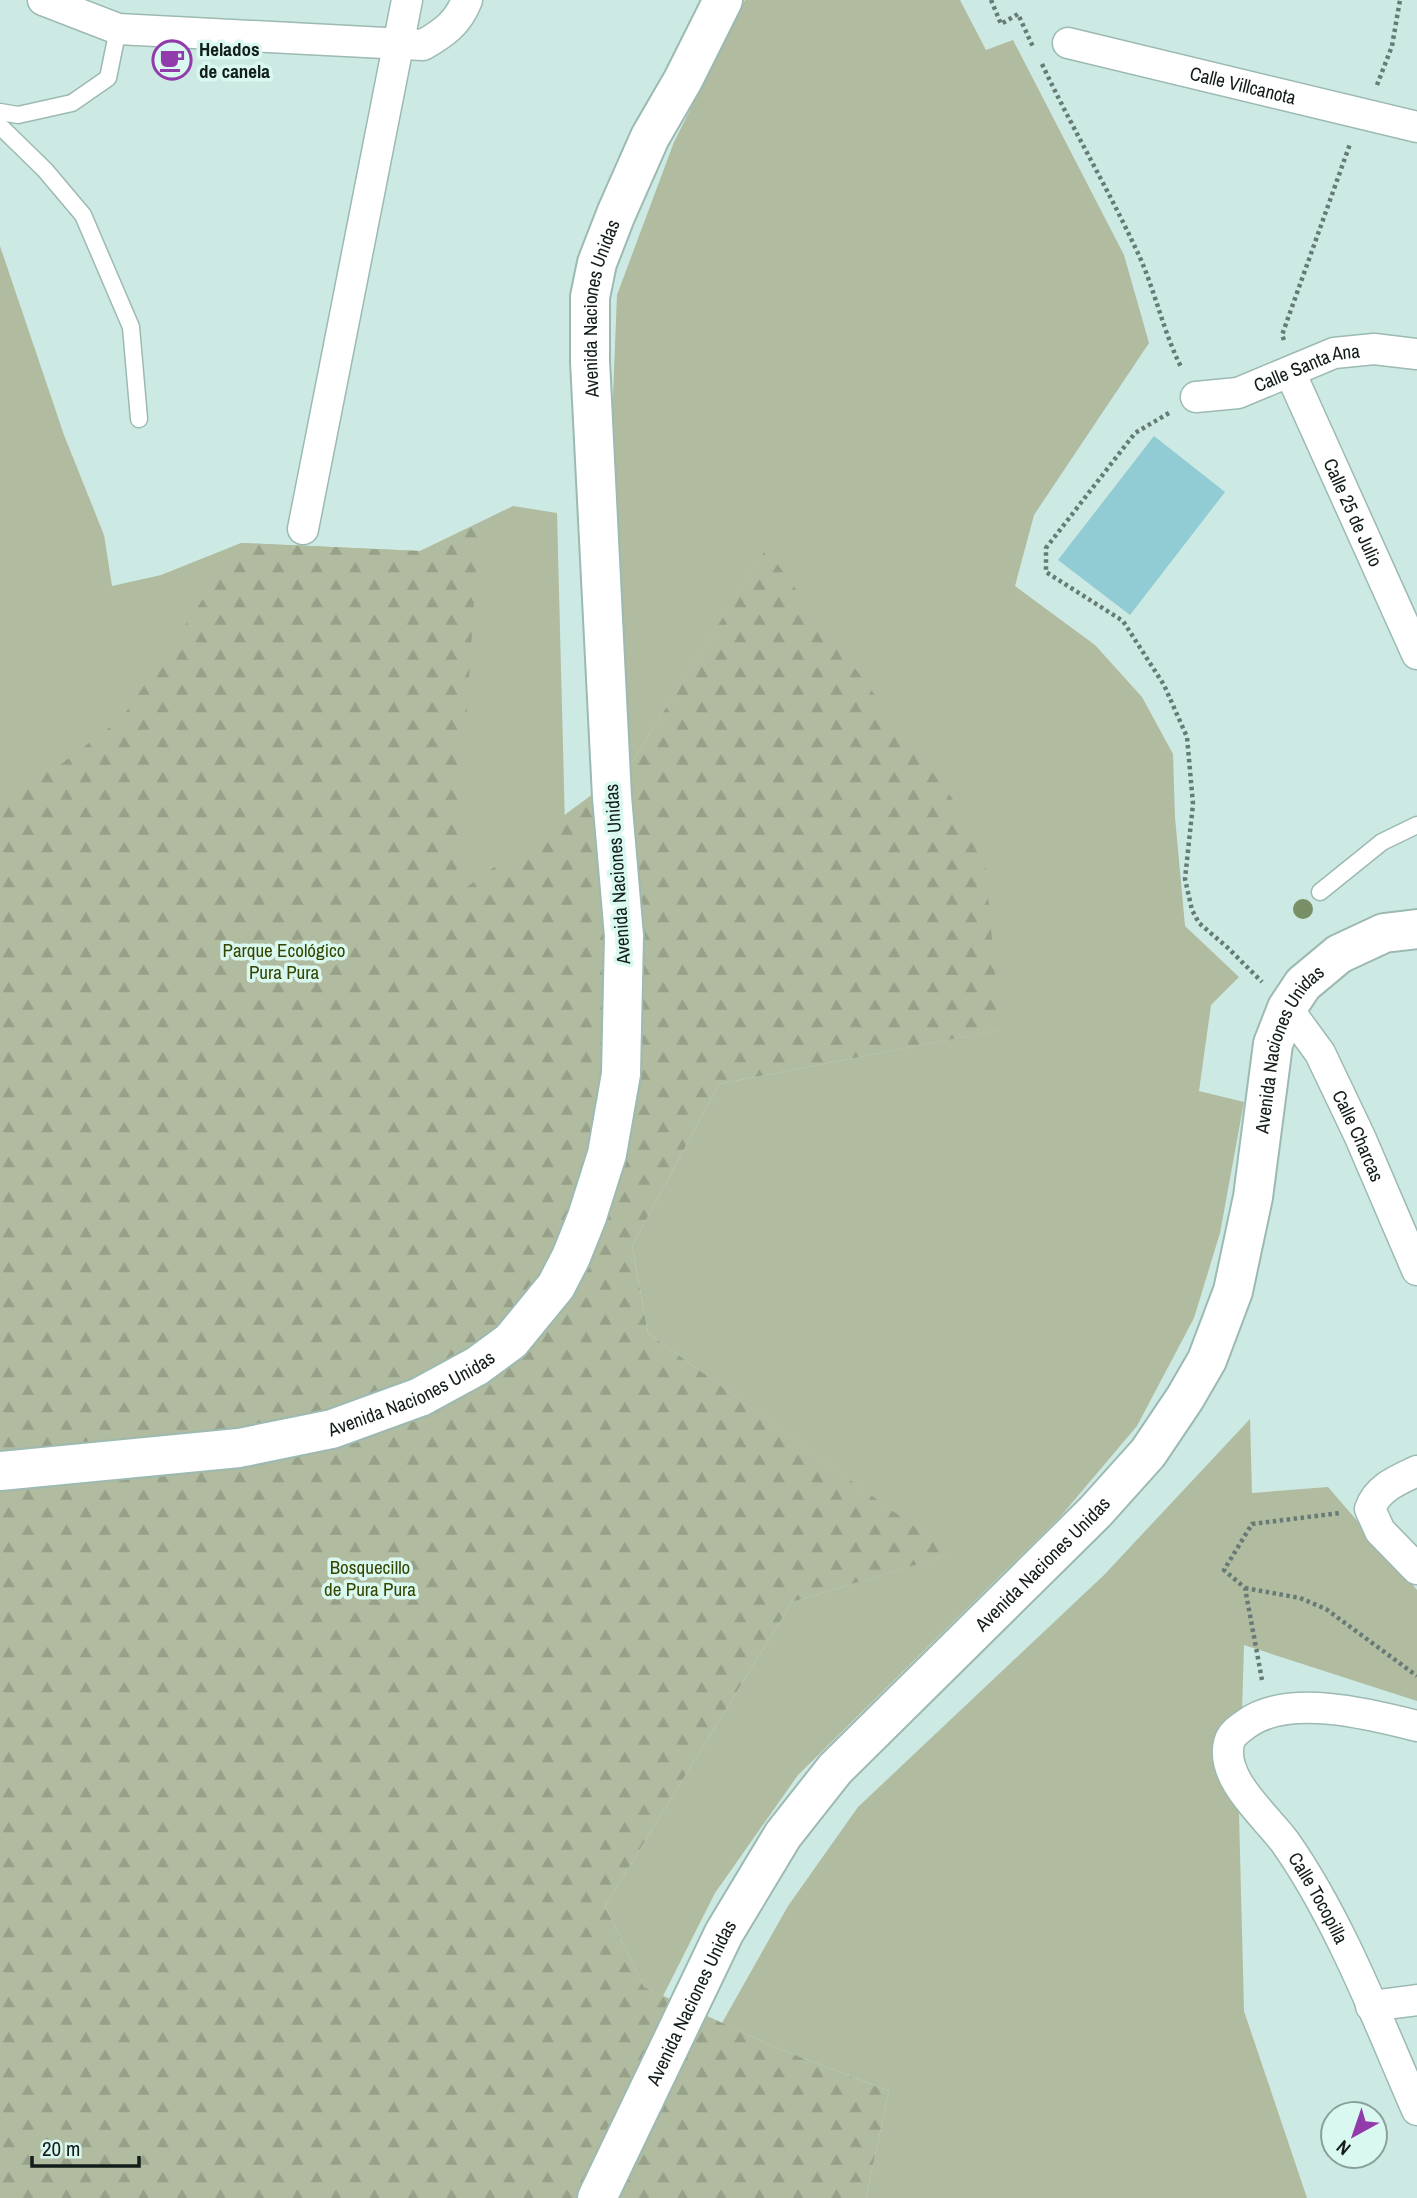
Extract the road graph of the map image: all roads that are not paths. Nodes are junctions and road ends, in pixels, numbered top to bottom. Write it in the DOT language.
graph roads {
  1 [pos="44,0"];
  2 [pos="407,0"];
  3 [pos="467,0"];
  4 [pos="723,0"];
  5 [pos="118,29"];
  6 [pos="1068,43"];
  7 [pos="398,44"];
  8 [pos="0,112"];
  9 [pos="0,126"];
  10 [pos="1417,127"];
  11 [pos="1417,354"];
  12 [pos="1290,372"];
  13 [pos="1196,397"];
  14 [pos="139,419"];
  15 [pos="303,529"];
  16 [pos="1417,654"];
  17 [pos="1417,825"];
  18 [pos="1320,892"];
  19 [pos="1417,929"];
  20 [pos="1287,1008"];
  21 [pos="1417,1270"];
  22 [pos="0,1471"];
  23 [pos="1417,1471"];
  24 [pos="1417,1569"];
  25 [pos="1417,1726"];
  26 [pos="1417,2000"];
  27 [pos="1371,2006"];
  28 [pos="1417,2110"];
  29 [pos="597,2198"];
  1 -- 5 [label="street"];
  2 -- 7 [label="street"];
  3 -- 7 [label="street"];
  4 -- 22 [label="street, Avenida Naciones Unidas"];
  5 -- 7 [label="street"];
  5 -- 8 [label="lane"];
  6 -- 10 [label="street, Calle Villcanota"];
  7 -- 15 [label="street"];
  9 -- 14 [label="lane"];
  11 -- 12 [label="street, Calle Santa Ana"];
  12 -- 13 [label="street, Calle Santa Ana"];
  12 -- 16 [label="street, Calle 25 de Julio"];
  17 -- 18 [label="lane"];
  19 -- 20 [label="street, Avenida Naciones Unidas"];
  20 -- 21 [label="street, Calle Charcas"];
  20 -- 29 [label="street, Avenida Naciones Unidas"];
  23 -- 24 [label="street"];
  25 -- 27 [label="street, Calle Tocopilla"];
  26 -- 27 [label="street"];
  27 -- 28 [label="street, Calle Tocopilla"];
}
